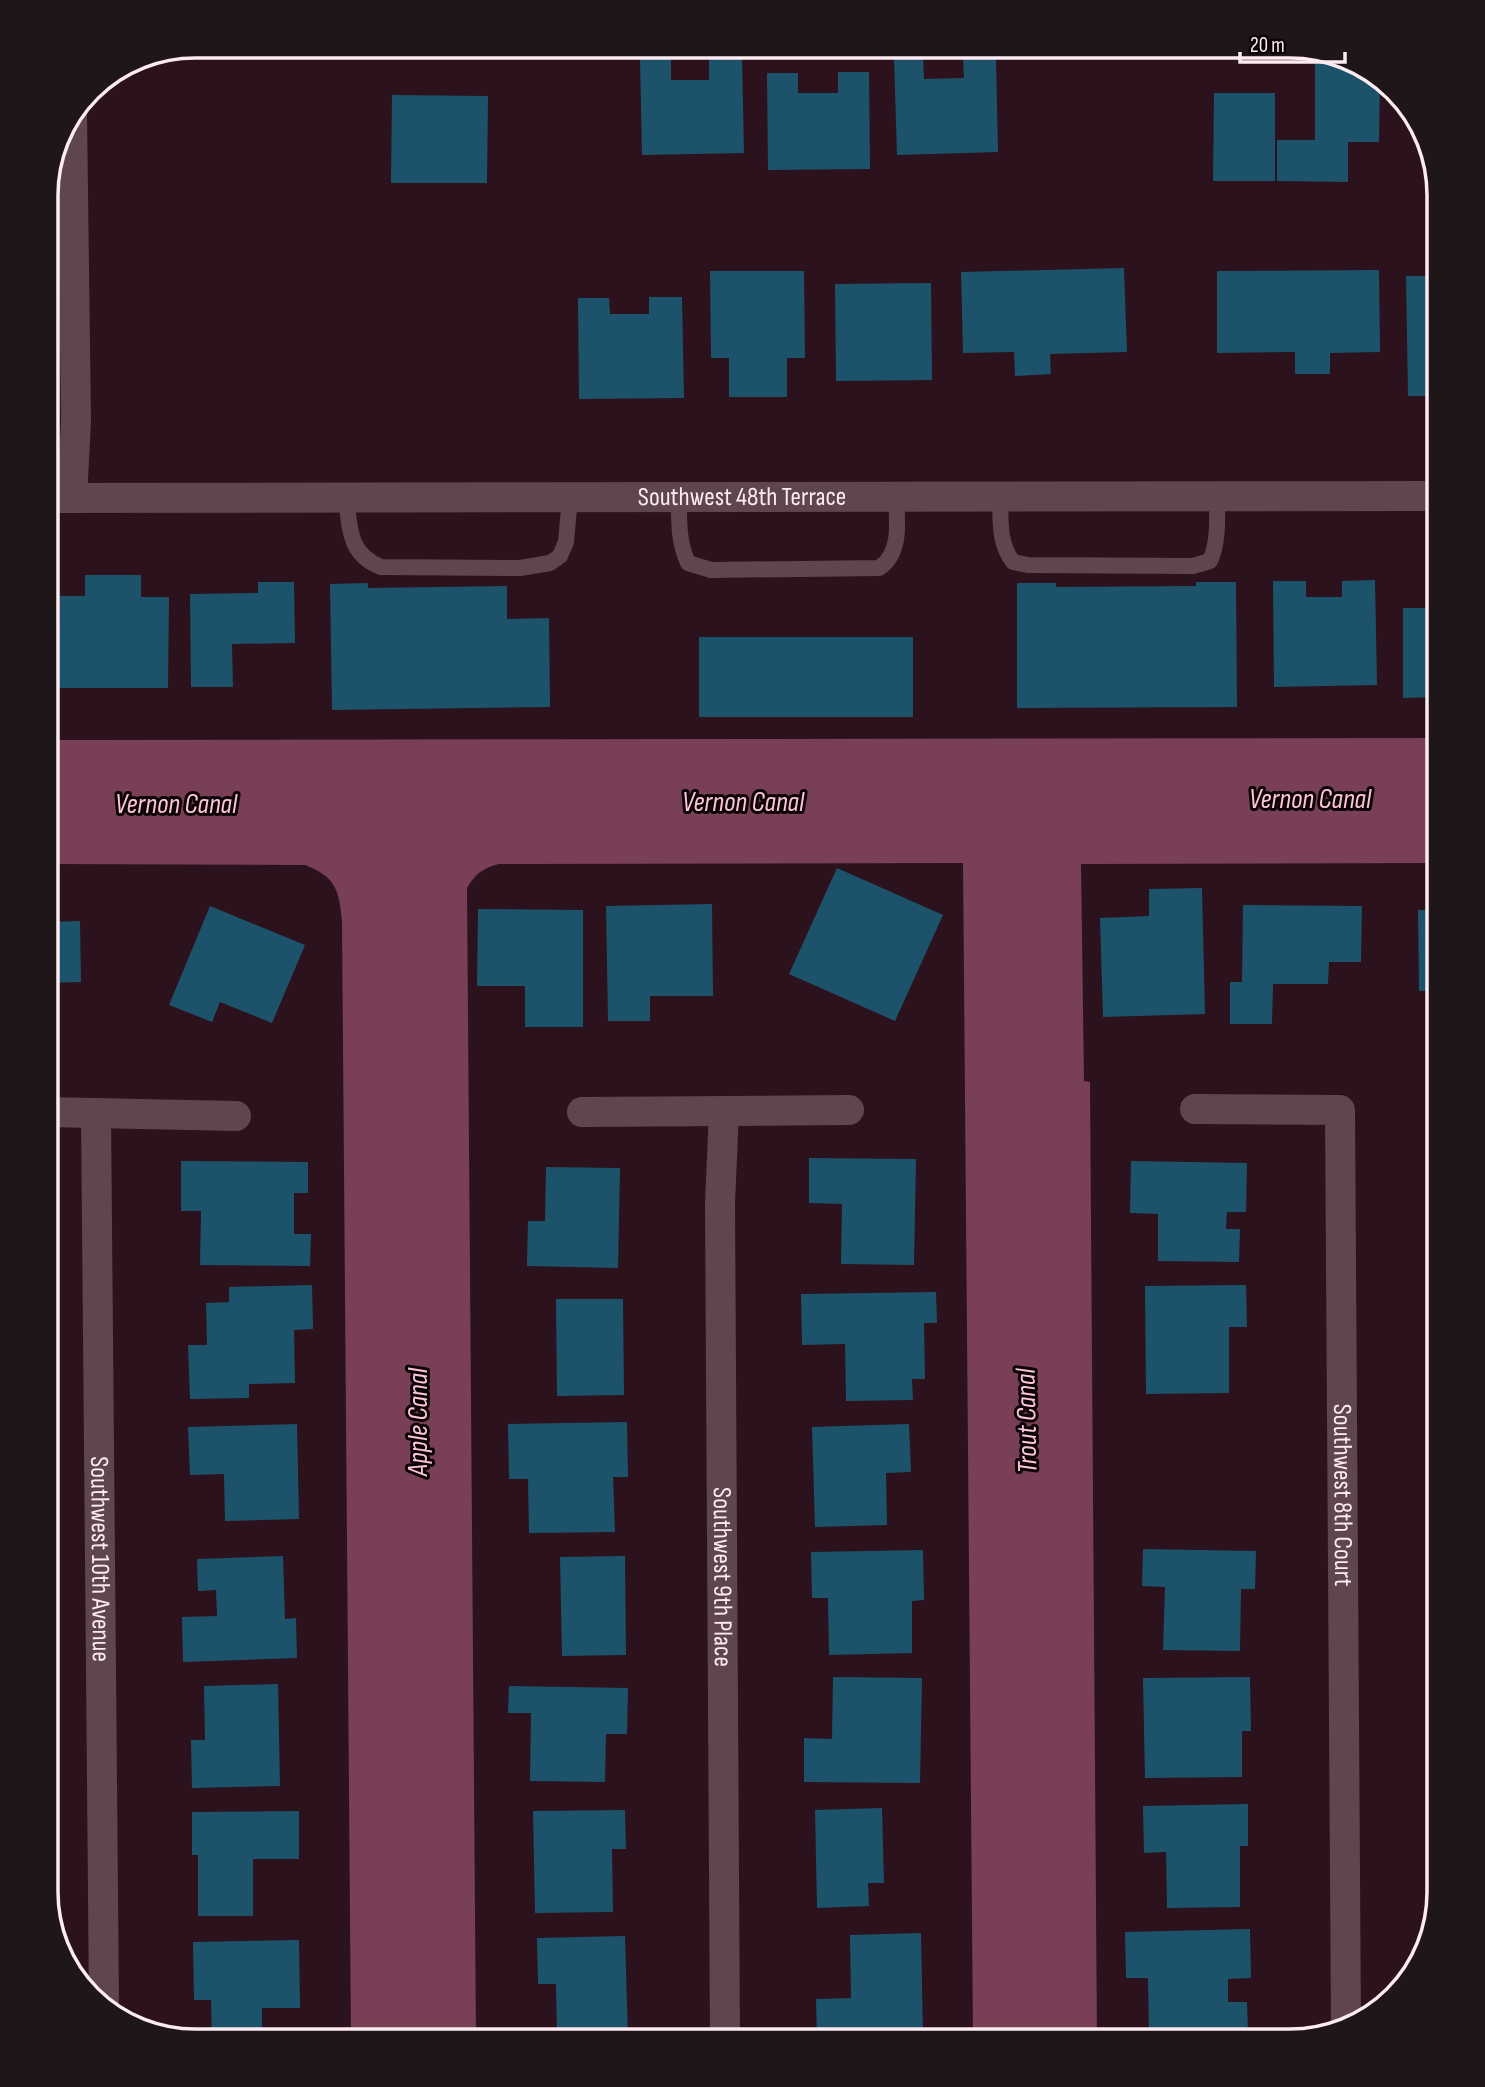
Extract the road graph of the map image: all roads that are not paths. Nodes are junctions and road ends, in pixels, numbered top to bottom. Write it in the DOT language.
graph roads {
  1 [pos="72,134"];
  2 [pos="1000,496"];
  3 [pos="1217,496"];
  4 [pos="1427,496"];
  5 [pos="346,497"];
  6 [pos="570,497"];
  7 [pos="679,497"];
  8 [pos="896,497"];
  9 [pos="59,498"];
  10 [pos="1195,1109"];
  11 [pos="724,1111"];
  12 [pos="849,1111"];
  13 [pos="58,1112"];
  14 [pos="582,1112"];
  15 [pos="96,1113"];
  16 [pos="236,1116"];
  17 [pos="104,1994"];
  18 [pos="1346,2018"];
  19 [pos="725,2029"];
  1 -- 9 [label="street"];
  2 -- 3 [label="street, Southwest 48th Terrace"];
  2 -- 3 [label="lane"];
  2 -- 8 [label="street, Southwest 48th Terrace"];
  3 -- 4 [label="street, Southwest 48th Terrace"];
  5 -- 6 [label="street, Southwest 48th Terrace"];
  5 -- 6 [label="lane"];
  5 -- 9 [label="street, Southwest 48th Terrace"];
  6 -- 7 [label="street, Southwest 48th Terrace"];
  7 -- 8 [label="street, Southwest 48th Terrace"];
  7 -- 8 [label="lane"];
  10 -- 18 [label="street, Southwest 8th Court"];
  11 -- 12 [label="street"];
  11 -- 14 [label="street"];
  11 -- 19 [label="street, Southwest 9th Place"];
  13 -- 15 [label="street"];
  15 -- 16 [label="street"];
  15 -- 17 [label="street, Southwest 10th Avenue"];
}
